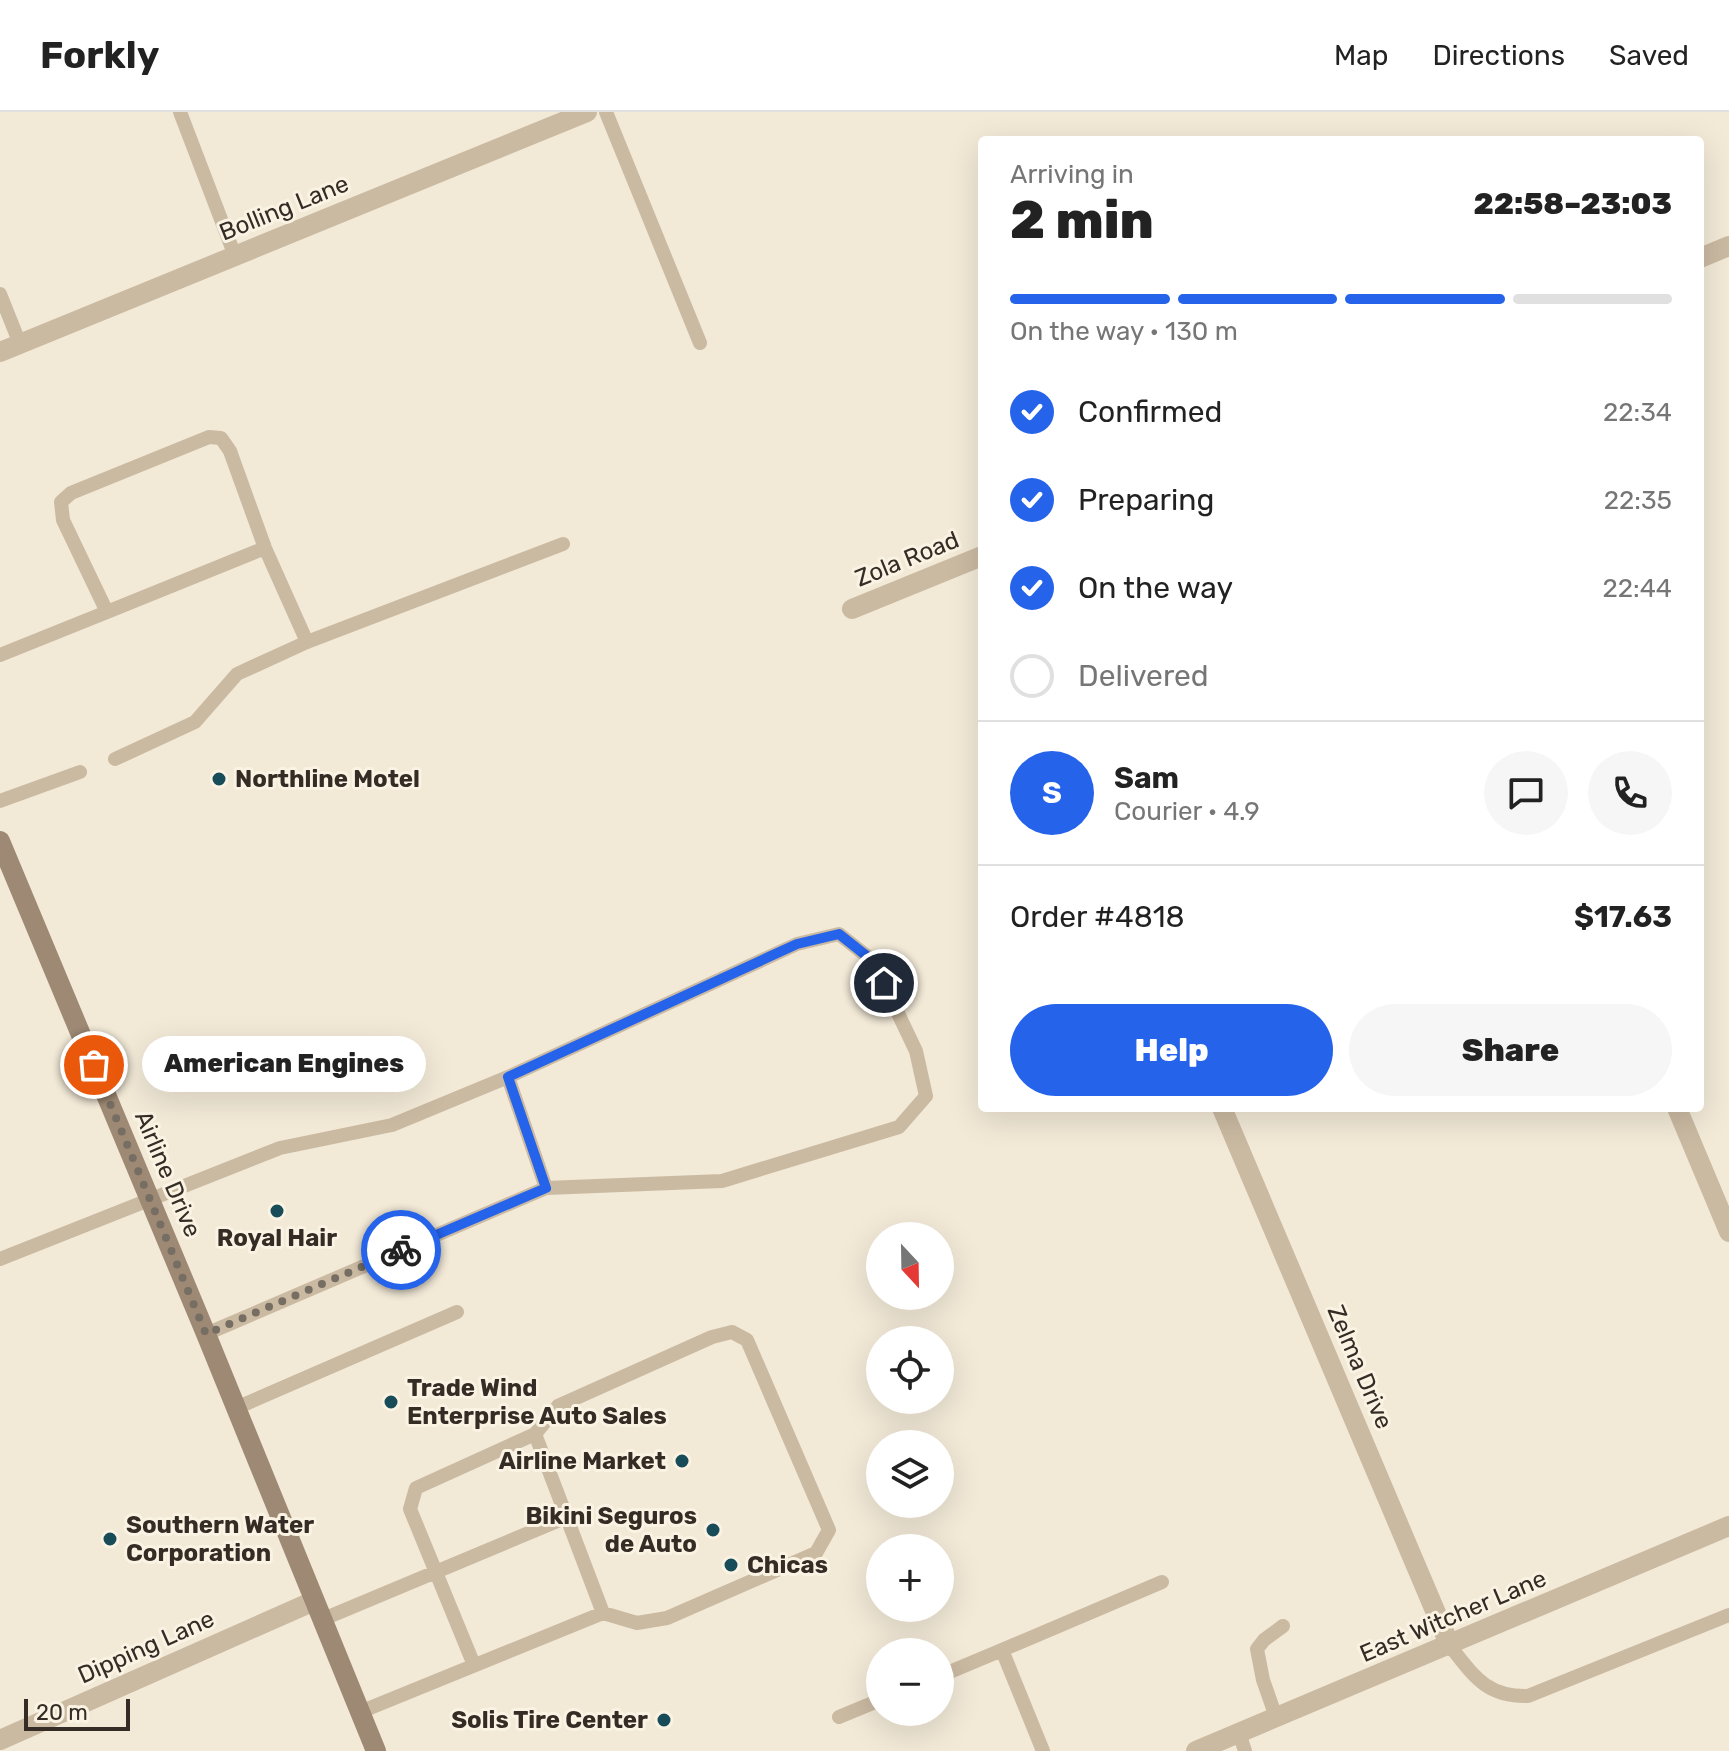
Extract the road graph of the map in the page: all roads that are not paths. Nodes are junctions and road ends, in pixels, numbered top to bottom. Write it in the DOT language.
graph roads {
  1 [pos="180,112"];
  2 [pos="587,112"];
  3 [pos="606,112"];
  4 [pos="1729,246"];
  5 [pos="235,256"];
  6 [pos="1704,256"];
  7 [pos="0,294"];
  8 [pos="700,343"];
  9 [pos="20,344"];
  10 [pos="0,352"];
  11 [pos="563,544"];
  12 [pos="265,548"];
  13 [pos="978,558"];
  14 [pos="852,609"];
  15 [pos="107,612"];
  16 [pos="307,642"];
  17 [pos="0,655"];
  18 [pos="115,759"];
  19 [pos="80,772"];
  20 [pos="0,801"];
  21 [pos="0,841"];
  22 [pos="7,878"];
  23 [pos="508,1077"];
  24 [pos="1224,1112"];
  25 [pos="1679,1112"];
  26 [pos="546,1188"];
  27 [pos="151,1201"];
  28 [pos="1729,1232"];
  29 [pos="0,1259"];
  30 [pos="457,1312"];
  31 [pos="206,1334"];
  32 [pos="236,1408"];
  33 [pos="535,1434"];
  34 [pos="567,1517"];
  35 [pos="1729,1526"];
  36 [pos="435,1571"];
  37 [pos="1162,1582"];
  38 [pos="318,1611"];
  39 [pos="603,1613"];
  40 [pos="1729,1615"];
  41 [pos="1283,1626"];
  42 [pos="1450,1646"];
  43 [pos="1002,1650"];
  44 [pos="474,1665"];
  45 [pos="954,1670"];
  46 [pos="866,1706"];
  47 [pos="360,1712"];
  48 [pos="839,1717"];
  49 [pos="1276,1717"];
  50 [pos="0,1740"];
  51 [pos="1242,1742"];
  52 [pos="376,1751"];
  53 [pos="1043,1751"];
  54 [pos="1196,1751"];
  1 -- 5 [label="lane"];
  2 -- 5 [label="street, Bolling Lane"];
  3 -- 8 [label="lane"];
  4 -- 6 [label="street"];
  5 -- 9 [label="street, Bolling Lane"];
  7 -- 9 [label="lane"];
  9 -- 10 [label="street, Bolling Lane"];
  11 -- 16 [label="lane"];
  12 -- 15 [label="lane"];
  12 -- 15 [label="lane"];
  12 -- 16 [label="lane"];
  13 -- 14 [label="street, Zola Road"];
  15 -- 17 [label="lane"];
  16 -- 18 [label="lane"];
  19 -- 20 [label="lane"];
  21 -- 22 [label="main road, Airline Drive"];
  22 -- 27 [label="main road, Airline Drive"];
  23 -- 26 [label="lane"];
  23 -- 26 [label="lane"];
  23 -- 27 [label="lane"];
  24 -- 42 [label="street, Zelma Drive"];
  25 -- 28 [label="street"];
  26 -- 31 [label="lane"];
  27 -- 29 [label="lane"];
  27 -- 31 [label="main road, Airline Drive"];
  30 -- 32 [label="lane"];
  31 -- 32 [label="main road, Airline Drive"];
  32 -- 38 [label="main road, Airline Drive"];
  33 -- 34 [label="lane"];
  33 -- 36 [label="lane"];
  33 -- 39 [label="lane"];
  34 -- 36 [label="lane"];
  34 -- 39 [label="lane"];
  35 -- 42 [label="street, East Witcher Lane"];
  36 -- 38 [label="lane"];
  36 -- 44 [label="lane"];
  37 -- 43 [label="lane"];
  38 -- 47 [label="main road, Airline Drive"];
  38 -- 50 [label="street, Dipping Lane"];
  39 -- 44 [label="lane"];
  40 -- 42 [label="lane"];
  41 -- 49 [label="lane"];
  42 -- 49 [label="street, East Witcher Lane"];
  43 -- 45 [label="lane"];
  43 -- 53 [label="lane"];
  44 -- 47 [label="lane"];
  46 -- 48 [label="lane"];
  47 -- 52 [label="main road, Airline Drive"];
  49 -- 51 [label="street, East Witcher Lane"];
  51 -- 54 [label="street, East Witcher Lane"];
}
